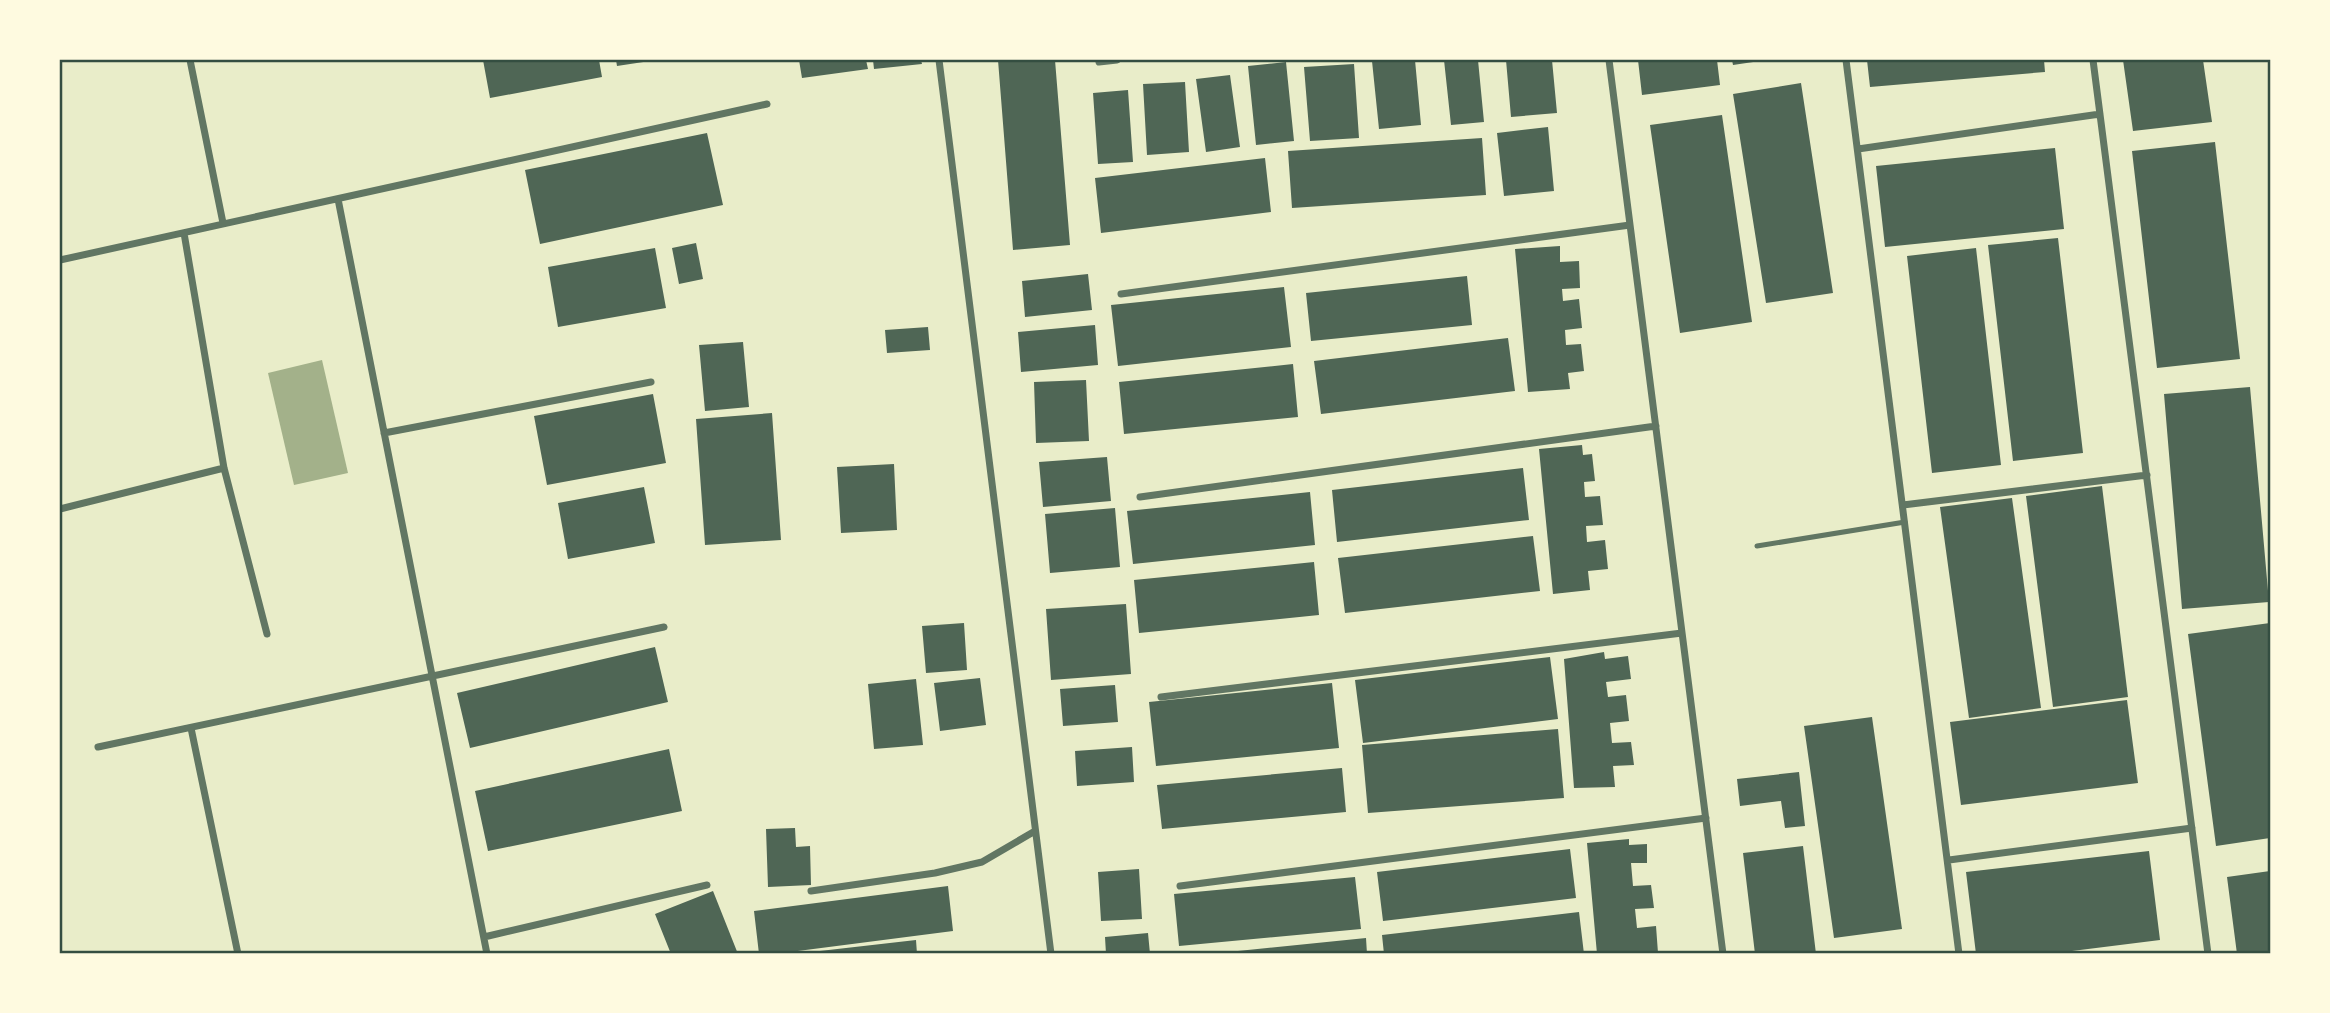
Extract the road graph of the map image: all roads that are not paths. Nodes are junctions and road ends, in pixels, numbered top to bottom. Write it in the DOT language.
graph roads {
  1 [pos="190,60"];
  2 [pos="939,60"];
  3 [pos="1117,60"];
  4 [pos="1609,60"];
  5 [pos="1846,60"];
  6 [pos="2093,60"];
  7 [pos="1099,62"];
  8 [pos="767,104"];
  9 [pos="2100,114"];
  10 [pos="1857,149"];
  11 [pos="338,199"];
  12 [pos="223,223"];
  13 [pos="1630,225"];
  14 [pos="184,233"];
  15 [pos="60,260"];
  16 [pos="1121,294"];
  17 [pos="651,382"];
  18 [pos="1656,426"];
  19 [pos="384,433"];
  20 [pos="224,468"];
  21 [pos="2147,475"];
  22 [pos="1140,497"];
  23 [pos="1903,505"];
  24 [pos="60,509"];
  25 [pos="1905,522"];
  26 [pos="1757,546"];
  27 [pos="664,627"];
  28 [pos="1682,633"];
  29 [pos="267,634"];
  30 [pos="432,678"];
  31 [pos="1161,697"];
  32 [pos="191,728"];
  33 [pos="98,747"];
  34 [pos="1706,818"];
  35 [pos="2192,828"];
  36 [pos="1035,831"];
  37 [pos="1949,860"];
  38 [pos="707,884"];
  39 [pos="1180,886"];
  40 [pos="811,891"];
  41 [pos="484,937"];
  42 [pos="238,954"];
  43 [pos="487,954"];
  44 [pos="1051,954"];
  45 [pos="1723,954"];
  46 [pos="1959,954"];
  47 [pos="2208,954"];
  1 -- 12 [label="street"];
  2 -- 36 [label="street"];
  3 -- 7 [label="street"];
  4 -- 13 [label="street"];
  5 -- 10 [label="street"];
  6 -- 9 [label="street"];
  8 -- 11 [label="street"];
  9 -- 10 [label="street"];
  9 -- 21 [label="street"];
  10 -- 23 [label="street"];
  11 -- 12 [label="street"];
  11 -- 19 [label="street"];
  12 -- 14 [label="street"];
  13 -- 16 [label="street"];
  13 -- 18 [label="street"];
  14 -- 15 [label="street"];
  14 -- 20 [label="street"];
  17 -- 19 [label="street"];
  18 -- 22 [label="street"];
  18 -- 28 [label="street"];
  19 -- 30 [label="street"];
  20 -- 24 [label="street"];
  20 -- 29 [label="street"];
  21 -- 23 [label="street"];
  21 -- 35 [label="street"];
  23 -- 25 [label="street"];
  25 -- 26 [label="lane"];
  25 -- 37 [label="street"];
  27 -- 30 [label="street"];
  28 -- 31 [label="street"];
  28 -- 34 [label="street"];
  30 -- 32 [label="street"];
  30 -- 41 [label="street"];
  32 -- 33 [label="street"];
  32 -- 42 [label="street"];
  34 -- 39 [label="street"];
  34 -- 45 [label="street"];
  35 -- 37 [label="street"];
  35 -- 47 [label="street"];
  36 -- 40 [label="street"];
  36 -- 44 [label="street"];
  37 -- 46 [label="street"];
  38 -- 41 [label="street"];
  41 -- 43 [label="street"];
}
